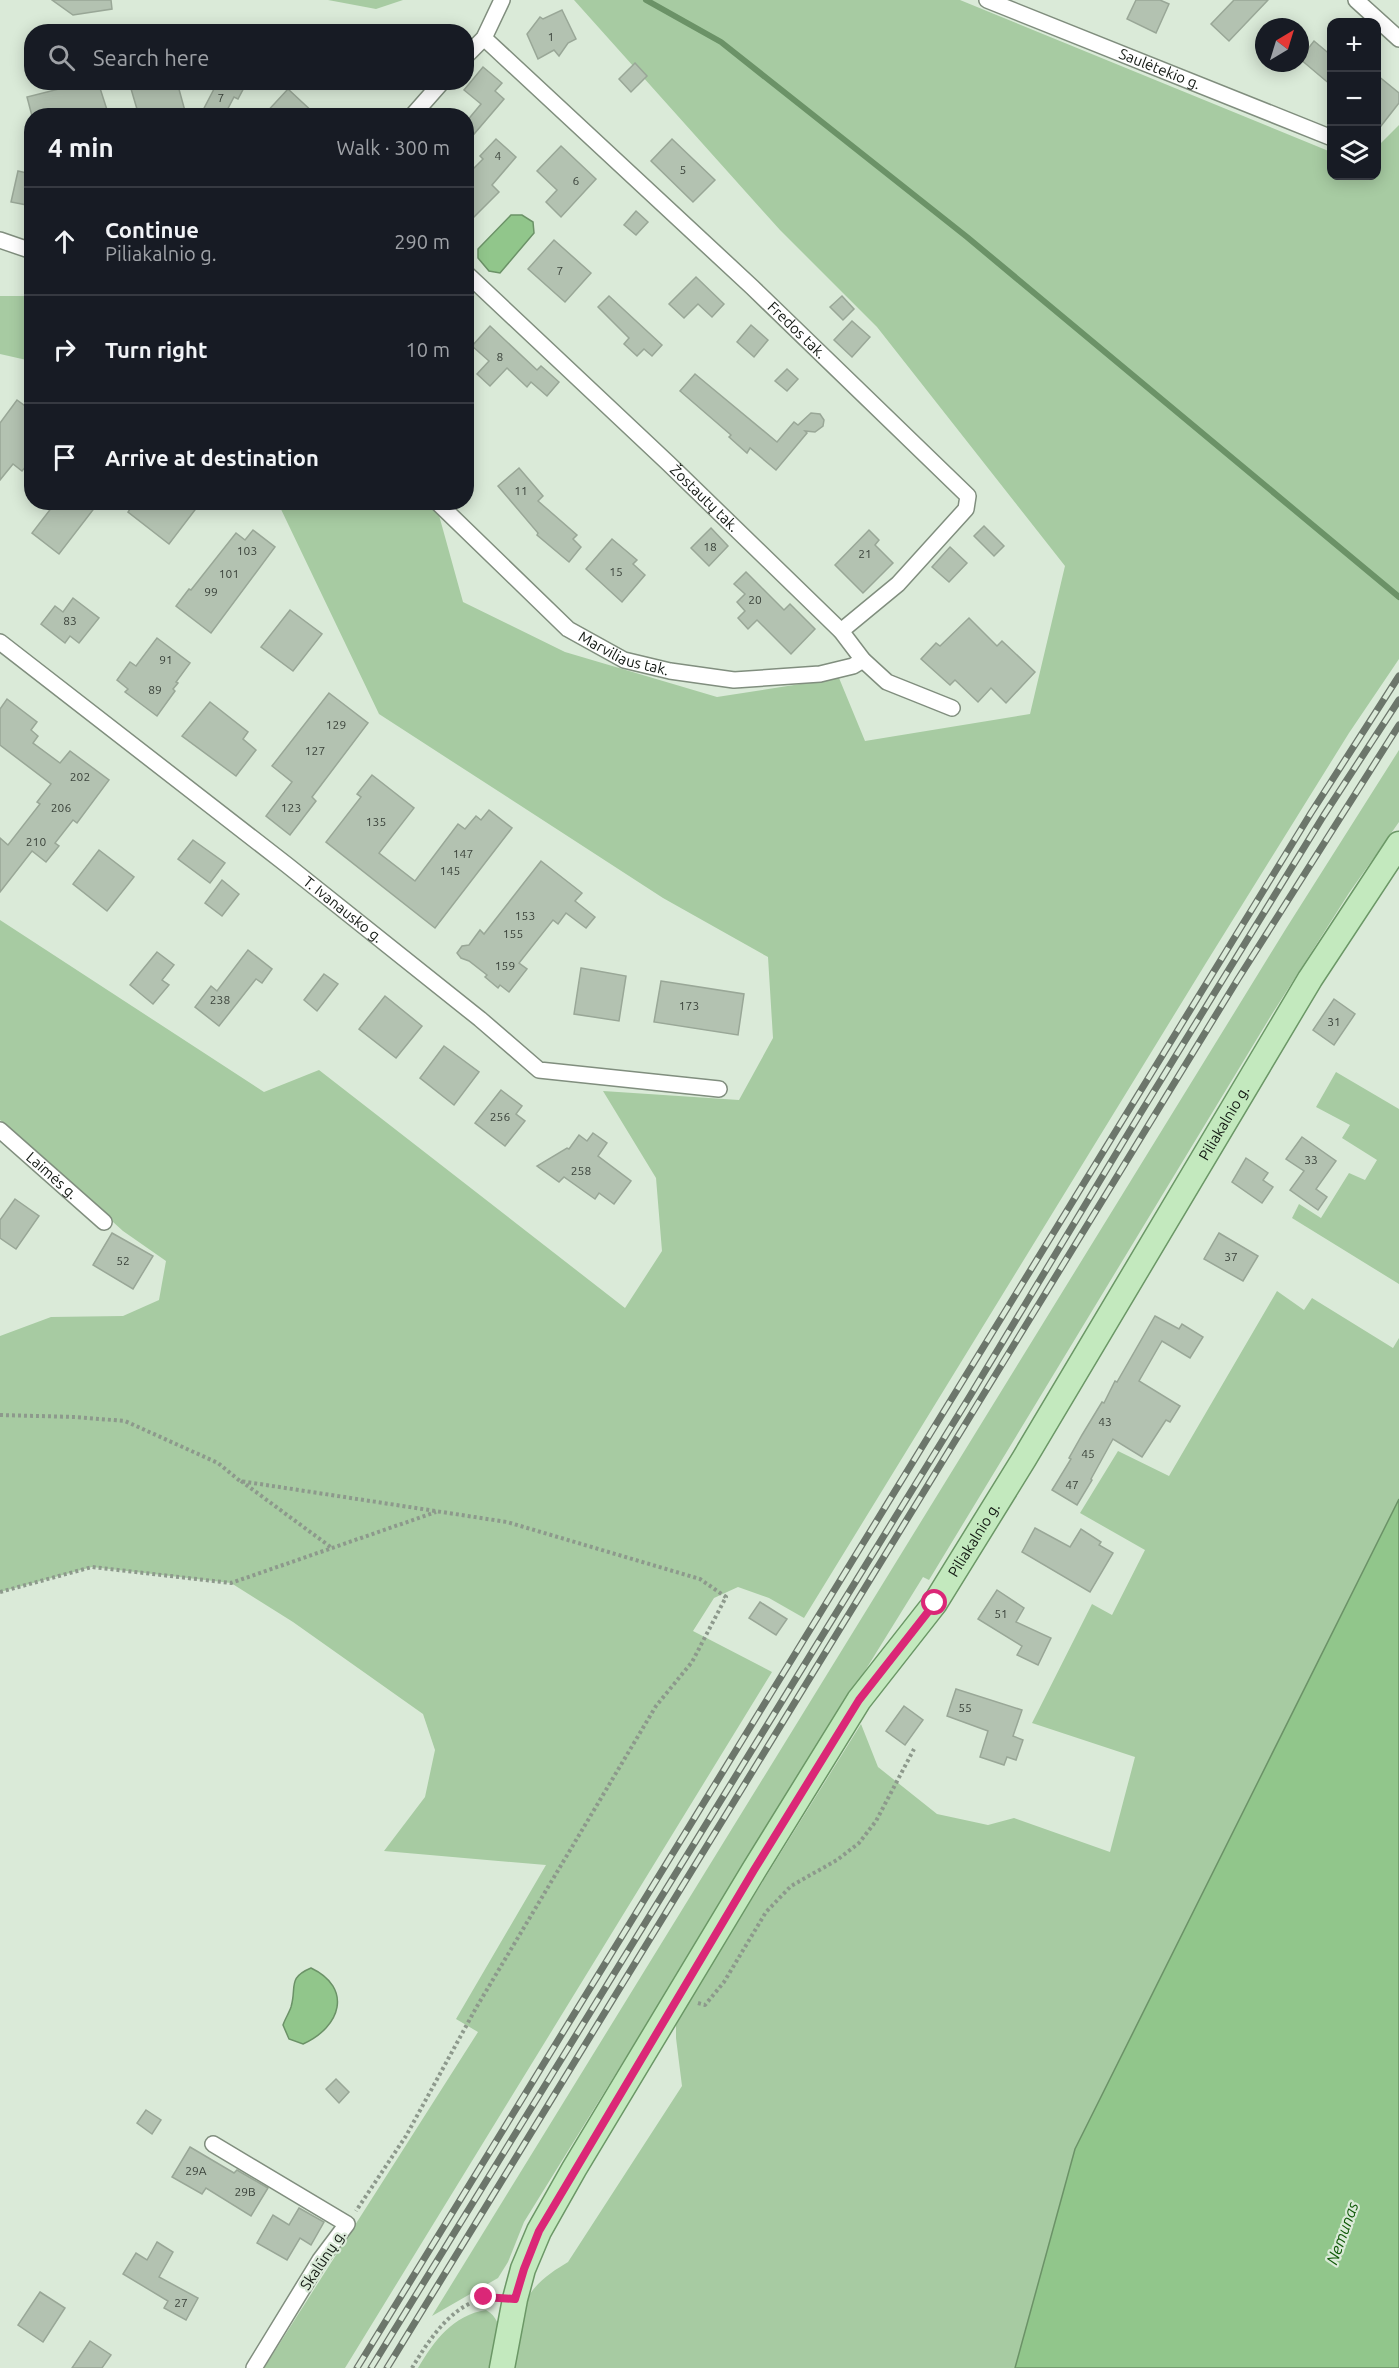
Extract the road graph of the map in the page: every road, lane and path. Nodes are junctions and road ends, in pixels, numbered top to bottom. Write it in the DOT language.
graph roads {
  1 [pos="502,0"];
  2 [pos="987,0"];
  3 [pos="1356,0"];
  4 [pos="484,38"];
  5 [pos="1399,39"];
  6 [pos="474,48"];
  7 [pos="435,90"];
  8 [pos="419,108"];
  9 [pos="1327,136"];
  10 [pos="0,240"];
  11 [pos="24,248"];
  12 [pos="474,281"];
  13 [pos="444,510"];
  14 [pos="842,631"];
  15 [pos="0,642"];
  16 [pos="863,660"];
  17 [pos="952,708"];
  18 [pos="1399,844"];
  19 [pos="719,1089"];
  20 [pos="0,1130"];
  21 [pos="104,1222"];
  22 [pos="0,1415"];
  23 [pos="240,1481"];
  24 [pos="439,1511"];
  25 [pos="332,1548"];
  26 [pos="0,1592"];
  27 [pos="914,1749"];
  28 [pos="677,2000"];
  29 [pos="213,2144"];
  30 [pos="347,2224"];
  31 [pos="515,2299"];
  32 [pos="254,2368"];
  33 [pos="412,2368"];
  34 [pos="502,2368"];
  1 -- 4 [label="street"];
  2 -- 9 [label="street, Saulėtekio g."];
  3 -- 5 [label="street"];
  4 -- 6 [label="street"];
  4 -- 14 [label="street, Fredos tak."];
  7 -- 8 [label="street"];
  10 -- 11 [label="street"];
  12 -- 14 [label="street, Žostautų tak."];
  13 -- 16 [label="street, Marviliaus tak."];
  14 -- 16 [label="street, Žostautų tak."];
  15 -- 19 [label="street, T. Ivanausko g."];
  16 -- 17 [label="street, Žostautų tak."];
  18 -- 28 [label="main road, Piliakalnio g."];
  20 -- 21 [label="street, Laimės g."];
  22 -- 23 [label="path"];
  23 -- 24 [label="path"];
  23 -- 25 [label="path"];
  24 -- 25 [label="path"];
  24 -- 30 [label="path"];
  25 -- 26 [label="path"];
  27 -- 28 [label="path"];
  28 -- 31 [label="main road, Piliakalnio g."];
  29 -- 30 [label="street, Skalūnų g."];
  30 -- 32 [label="street, Skalūnų g."];
  31 -- 33 [label="path"];
  31 -- 34 [label="main road, Piliakalnio g."];
}
